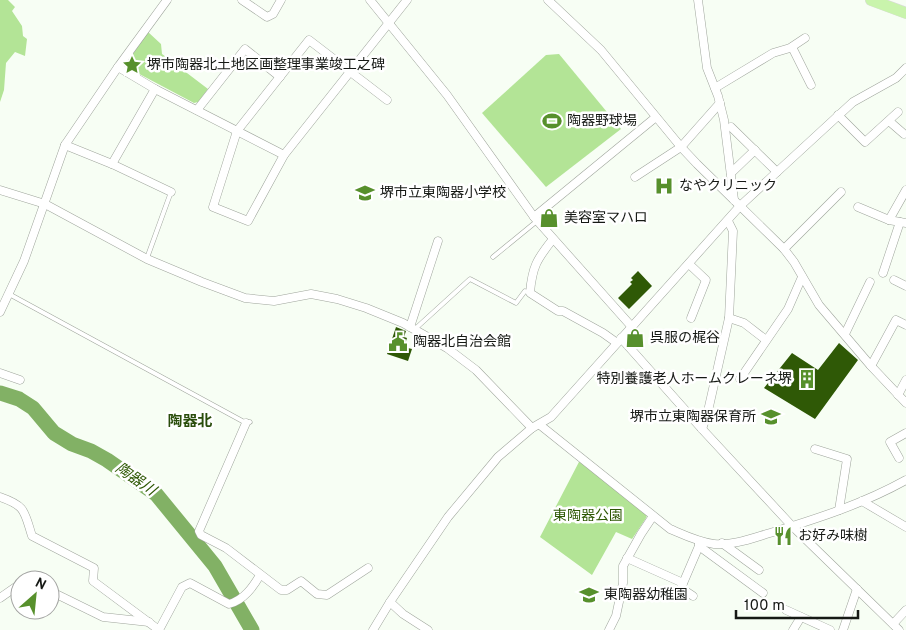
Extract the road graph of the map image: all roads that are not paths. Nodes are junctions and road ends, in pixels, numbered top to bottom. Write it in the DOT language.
graph roads {
  1 [pos="167,0"];
  2 [pos="242,0"];
  3 [pos="281,0"];
  4 [pos="370,0"];
  5 [pos="407,0"];
  6 [pos="698,0"];
  7 [pos="871,0"];
  8 [pos="550,1"];
  9 [pos="906,13"];
  10 [pos="389,24"];
  11 [pos="805,38"];
  12 [pos="792,47"];
  13 [pos="118,67"];
  14 [pos="906,68"];
  15 [pos="351,72"];
  16 [pos="280,77"];
  17 [pos="811,86"];
  18 [pos="155,88"];
  19 [pos="715,88"];
  20 [pos="387,100"];
  21 [pos="720,103"];
  22 [pos="197,110"];
  23 [pos="898,112"];
  24 [pos="838,115"];
  25 [pos="656,116"];
  26 [pos="889,121"];
  27 [pos="731,127"];
  28 [pos="238,131"];
  29 [pos="904,134"];
  30 [pos="65,145"];
  31 [pos="681,147"];
  32 [pos="755,150"];
  33 [pos="284,155"];
  34 [pos="112,164"];
  35 [pos="777,172"];
  36 [pos="731,173"];
  37 [pos="635,177"];
  38 [pos="0,190"];
  39 [pos="906,190"];
  40 [pos="171,192"];
  41 [pos="841,192"];
  42 [pos="734,200"];
  43 [pos="45,204"];
  44 [pos="740,206"];
  45 [pos="858,207"];
  46 [pos="535,219"];
  47 [pos="889,220"];
  48 [pos="728,221"];
  49 [pos="903,223"];
  50 [pos="553,239"];
  51 [pos="438,241"];
  52 [pos="784,249"];
  53 [pos="493,257"];
  54 [pos="147,258"];
  55 [pos="689,264"];
  56 [pos="882,273"];
  57 [pos="802,277"];
  58 [pos="894,280"];
  59 [pos="870,282"];
  60 [pos="905,283"];
  61 [pos="530,293"];
  62 [pos="9,294"];
  63 [pos="0,312"];
  64 [pos="691,318"];
  65 [pos="728,318"];
  66 [pos="906,325"];
  67 [pos="632,327"];
  68 [pos="413,328"];
  69 [pos="845,334"];
  70 [pos="766,340"];
  71 [pos="619,341"];
  72 [pos="871,366"];
  73 [pos="0,373"];
  74 [pos="740,379"];
  75 [pos="20,380"];
  76 [pos="906,380"];
  77 [pos="898,394"];
  78 [pos="906,403"];
  79 [pos="248,422"];
  80 [pos="536,426"];
  81 [pos="702,430"];
  82 [pos="906,433"];
  83 [pos="814,449"];
  84 [pos="899,458"];
  85 [pos="906,480"];
  86 [pos="0,497"];
  87 [pos="862,501"];
  88 [pos="839,510"];
  89 [pos="653,516"];
  90 [pos="792,526"];
  91 [pos="906,526"];
  92 [pos="699,543"];
  93 [pos="722,543"];
  94 [pos="627,558"];
  95 [pos="368,568"];
  96 [pos="759,570"];
  97 [pos="260,575"];
  98 [pos="683,583"];
  99 [pos="857,589"];
  100 [pos="763,593"];
  101 [pos="60,596"];
  102 [pos="693,596"];
  103 [pos="390,602"];
  104 [pos="786,610"];
  105 [pos="906,610"];
  106 [pos="801,617"];
  107 [pos="896,627"];
  108 [pos="155,628"];
  109 [pos="818,628"];
  110 [pos="373,630"];
  111 [pos="428,630"];
  112 [pos="609,630"];
  113 [pos="793,630"];
  114 [pos="830,630"];
  115 [pos="844,630"];
  1 -- 13 [label="street"];
  2 -- 3 [label="street"];
  4 -- 10 [label="street"];
  5 -- 10 [label="street"];
  6 -- 19 [label="street"];
  7 -- 9 [label="main road"];
  8 -- 25 [label="street"];
  10 -- 15 [label="street"];
  10 -- 46 [label="street"];
  11 -- 12 [label="street"];
  12 -- 17 [label="street"];
  12 -- 19 [label="street"];
  13 -- 18 [label="street"];
  13 -- 30 [label="street"];
  14 -- 24 [label="street"];
  15 -- 16 [label="street"];
  15 -- 20 [label="street"];
  15 -- 33 [label="street"];
  16 -- 22 [label="street"];
  16 -- 28 [label="street"];
  18 -- 22 [label="street"];
  18 -- 34 [label="street"];
  19 -- 21 [label="street"];
  21 -- 31 [label="street"];
  21 -- 36 [label="street"];
  22 -- 28 [label="street"];
  23 -- 26 [label="street"];
  24 -- 26 [label="street"];
  24 -- 35 [label="street"];
  25 -- 31 [label="street"];
  25 -- 46 [label="street"];
  26 -- 29 [label="street"];
  27 -- 32 [label="street"];
  28 -- 33 [label="street"];
  28 -- 33 [label="street"];
  30 -- 34 [label="street"];
  30 -- 43 [label="street"];
  31 -- 37 [label="street"];
  31 -- 42 [label="street"];
  32 -- 35 [label="street"];
  32 -- 36 [label="street"];
  34 -- 40 [label="street"];
  35 -- 44 [label="street"];
  36 -- 42 [label="street"];
  38 -- 43 [label="street"];
  39 -- 47 [label="street"];
  40 -- 54 [label="lane"];
  41 -- 52 [label="street"];
  42 -- 44 [label="street"];
  43 -- 54 [label="street"];
  43 -- 62 [label="street"];
  44 -- 48 [label="street"];
  44 -- 52 [label="street"];
  45 -- 47 [label="street"];
  46 -- 50 [label="street"];
  46 -- 53 [label="lane"];
  47 -- 49 [label="street"];
  48 -- 55 [label="street"];
  48 -- 65 [label="street"];
  49 -- 56 [label="street"];
  50 -- 61 [label="street"];
  50 -- 67 [label="street"];
  51 -- 68 [label="street"];
  52 -- 57 [label="street"];
  54 -- 68 [label="street"];
  55 -- 64 [label="street"];
  55 -- 67 [label="street"];
  57 -- 69 [label="street"];
  57 -- 70 [label="street"];
  58 -- 60 [label="street"];
  59 -- 69 [label="street"];
  61 -- 68 [label="lane"];
  61 -- 71 [label="street"];
  62 -- 63 [label="street"];
  62 -- 79 [label="lane"];
  65 -- 70 [label="street"];
  65 -- 81 [label="street"];
  66 -- 72 [label="street"];
  67 -- 71 [label="street"];
  68 -- 80 [label="street"];
  69 -- 72 [label="street"];
  70 -- 74 [label="street"];
  71 -- 80 [label="street"];
  71 -- 81 [label="street"];
  72 -- 77 [label="street"];
  73 -- 75 [label="street"];
  76 -- 77 [label="street"];
  77 -- 78 [label="street"];
  79 -- 97 [label="street"];
  80 -- 89 [label="street"];
  80 -- 103 [label="street"];
  81 -- 90 [label="street"];
  82 -- 84 [label="street"];
  83 -- 88 [label="street"];
  85 -- 87 [label="street"];
  86 -- 108 [label="street"];
  87 -- 88 [label="street"];
  87 -- 91 [label="street"];
  88 -- 90 [label="street"];
  89 -- 92 [label="street"];
  89 -- 94 [label="street"];
  90 -- 93 [label="street"];
  90 -- 99 [label="street"];
  92 -- 93 [label="street"];
  92 -- 98 [label="street"];
  92 -- 100 [label="street"];
  93 -- 96 [label="street"];
  94 -- 98 [label="street"];
  94 -- 112 [label="street"];
  95 -- 97 [label="street"];
  97 -- 108 [label="street"];
  98 -- 102 [label="street"];
  99 -- 107 [label="street"];
  99 -- 115 [label="street"];
  101 -- 108 [label="street"];
  103 -- 110 [label="street"];
  103 -- 111 [label="street"];
  104 -- 106 [label="street"];
  105 -- 107 [label="street"];
  106 -- 109 [label="street"];
  106 -- 113 [label="street"];
  109 -- 114 [label="street"];
}
